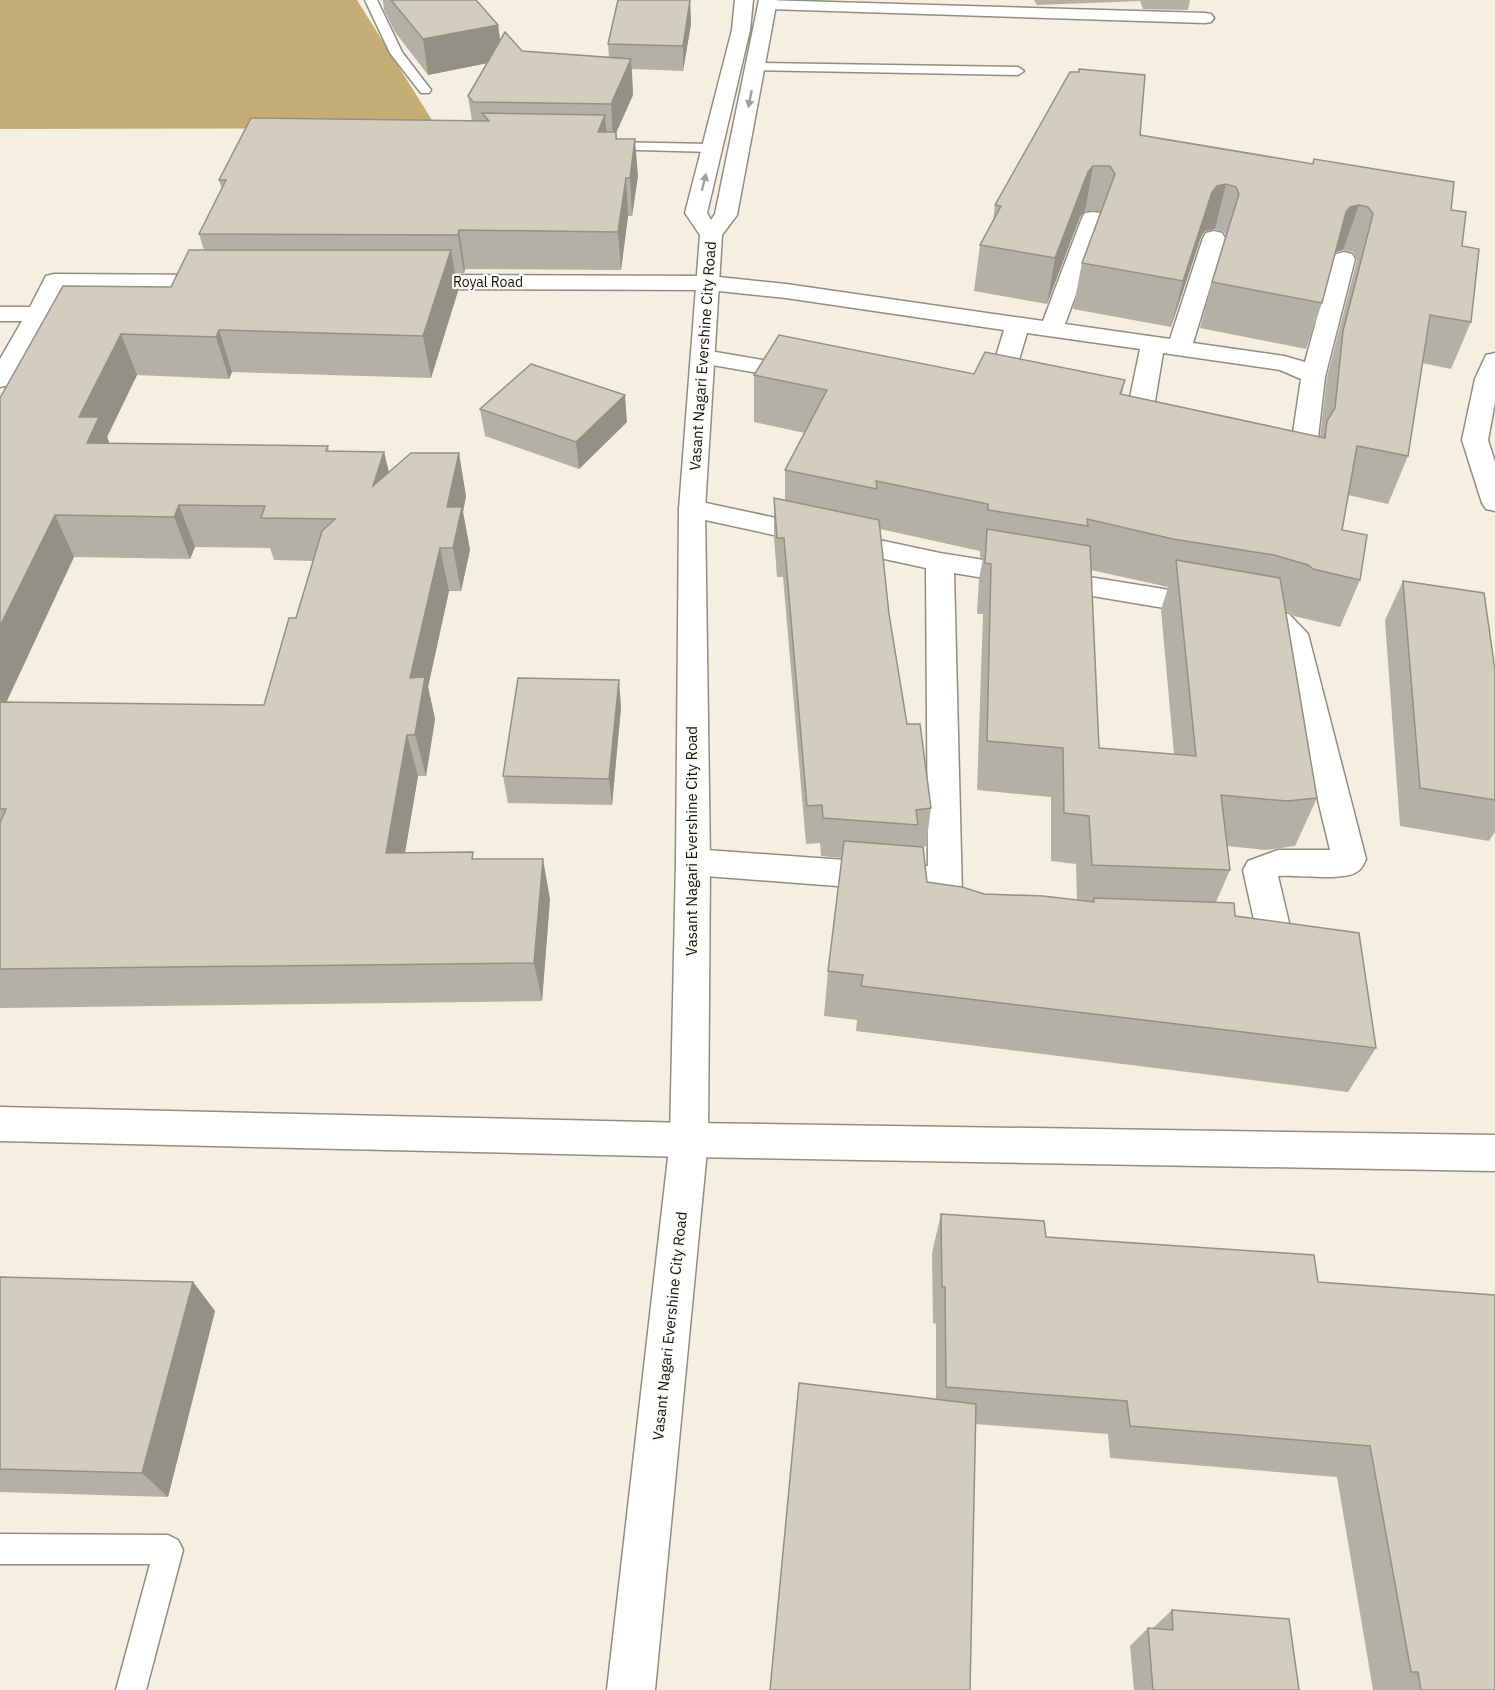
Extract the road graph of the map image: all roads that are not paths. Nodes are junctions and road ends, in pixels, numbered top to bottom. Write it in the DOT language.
graph roads {
  1 [pos="370,0"];
  2 [pos="744,0"];
  3 [pos="769,2"];
  4 [pos="1206,18"];
  5 [pos="756,67"];
  6 [pos="1018,71"];
  7 [pos="425,90"];
  8 [pos="589,146"];
  9 [pos="712,148"];
  10 [pos="1093,218"];
  11 [pos="711,235"];
  12 [pos="1214,238"];
  13 [pos="1344,259"];
  14 [pos="244,282"];
  15 [pos="387,282"];
  16 [pos="710,283"];
  17 [pos="0,314"];
  18 [pos="38,314"];
  19 [pos="1018,323"];
  20 [pos="1052,328"];
  21 [pos="1153,344"];
  22 [pos="1179,348"];
  23 [pos="704,357"];
  24 [pos="1495,360"];
  25 [pos="825,377"];
  26 [pos="1313,377"];
  27 [pos="0,380"];
  28 [pos="999,388"];
  29 [pos="1141,409"];
  30 [pos="1266,459"];
  31 [pos="1495,503"];
  32 [pos="692,509"];
  33 [pos="940,562"];
  34 [pos="693,862"];
  35 [pos="945,881"];
  36 [pos="986,926"];
  37 [pos="1209,933"];
  38 [pos="0,1124"];
  39 [pos="689,1140"];
  40 [pos="1495,1154"];
  41 [pos="0,1549"];
  42 [pos="131,1690"];
  43 [pos="631,1690"];
  1 -- 7 [label="lane"];
  2 -- 9 [label="street"];
  3 -- 4 [label="street"];
  3 -- 5 [label="street, Vasant Nagari Evershine City Road"];
  5 -- 6 [label="lane"];
  5 -- 11 [label="street, Vasant Nagari Evershine City Road, one-way"];
  8 -- 9 [label="lane"];
  11 -- 9 [label="street, one-way"];
  10 -- 20 [label="street"];
  11 -- 16 [label="street, Vasant Nagari Evershine City Road"];
  12 -- 22 [label="street"];
  13 -- 26 [label="street"];
  14 -- 18 [label="street"];
  15 -- 16 [label="street, Royal Road"];
  16 -- 19 [label="street, Royal Road"];
  16 -- 23 [label="street, Vasant Nagari Evershine City Road"];
  17 -- 18 [label="street"];
  18 -- 27 [label="street"];
  19 -- 20 [label="street, Royal Road"];
  19 -- 28 [label="street"];
  20 -- 21 [label="street, Royal Road"];
  21 -- 22 [label="street, Royal Road"];
  21 -- 29 [label="street"];
  22 -- 26 [label="street, Royal Road"];
  23 -- 25 [label="street"];
  23 -- 32 [label="street, Vasant Nagari Evershine City Road"];
  24 -- 31 [label="street"];
  26 -- 30 [label="street"];
  32 -- 33 [label="street"];
  32 -- 34 [label="street, Vasant Nagari Evershine City Road"];
  33 -- 35 [label="street"];
  33 -- 37 [label="street"];
  34 -- 35 [label="street"];
  34 -- 39 [label="street, Vasant Nagari Evershine City Road"];
  35 -- 36 [label="street"];
  38 -- 39 [label="street"];
  39 -- 40 [label="street"];
  39 -- 43 [label="street, Vasant Nagari Evershine City Road"];
  41 -- 42 [label="lane"];
}
